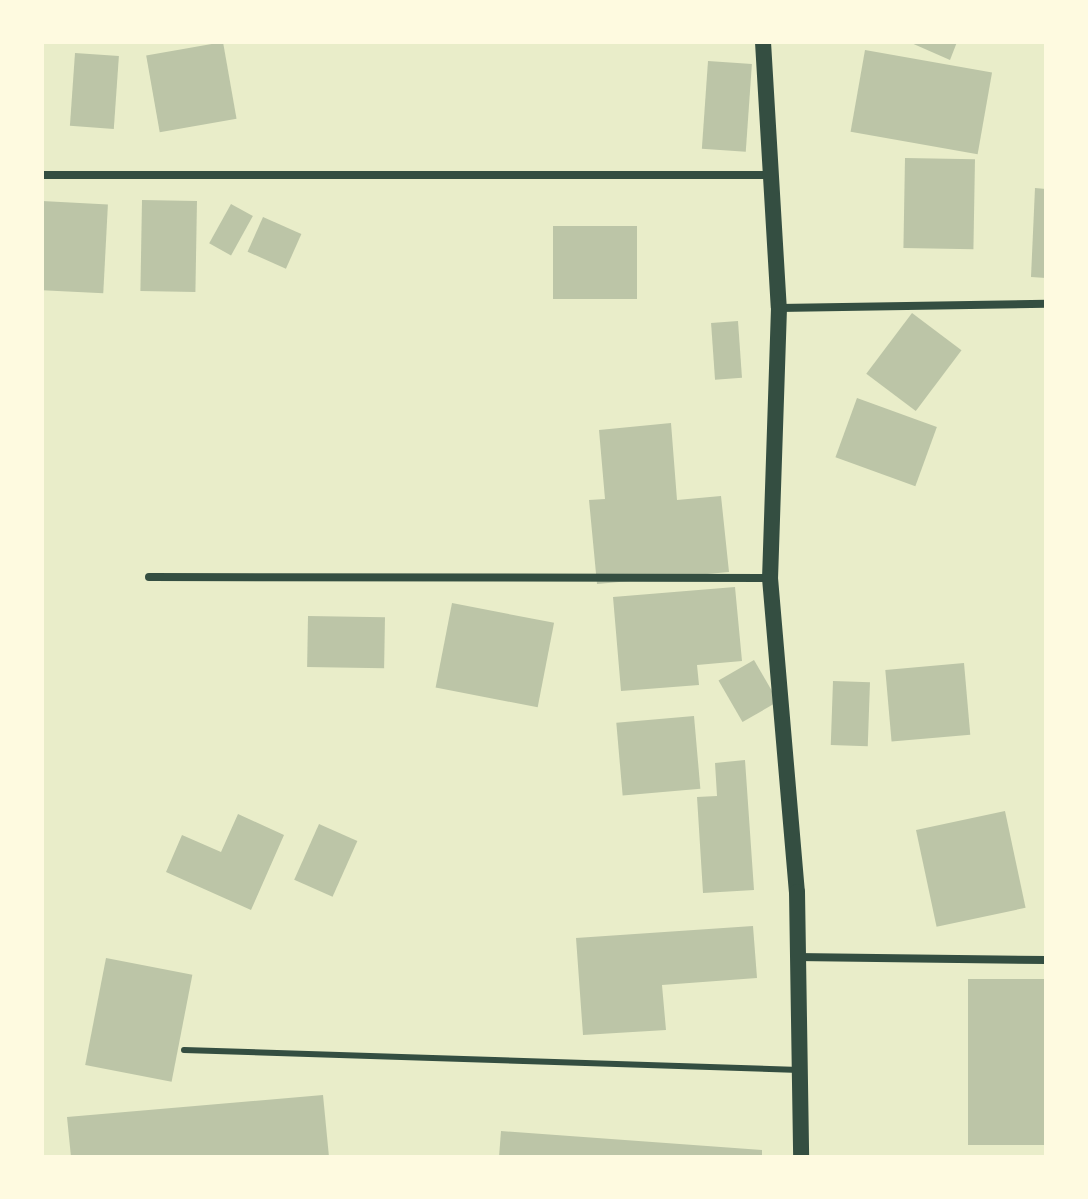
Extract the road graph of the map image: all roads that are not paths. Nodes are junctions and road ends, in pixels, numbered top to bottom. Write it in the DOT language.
graph roads {
  1 [pos="763,42"];
  2 [pos="42,175"];
  3 [pos="774,175"];
  4 [pos="1046,304"];
  5 [pos="779,308"];
  6 [pos="149,577"];
  7 [pos="770,578"];
  8 [pos="796,957"];
  9 [pos="1046,960"];
  10 [pos="184,1050"];
  11 [pos="801,1070"];
  12 [pos="801,1157"];
  1 -- 3 [label="main road"];
  2 -- 3 [label="street"];
  3 -- 5 [label="main road"];
  4 -- 5 [label="street"];
  5 -- 7 [label="main road"];
  6 -- 7 [label="street"];
  7 -- 8 [label="main road"];
  8 -- 9 [label="street"];
  8 -- 11 [label="main road"];
  10 -- 11 [label="lane"];
  11 -- 12 [label="main road"];
}
